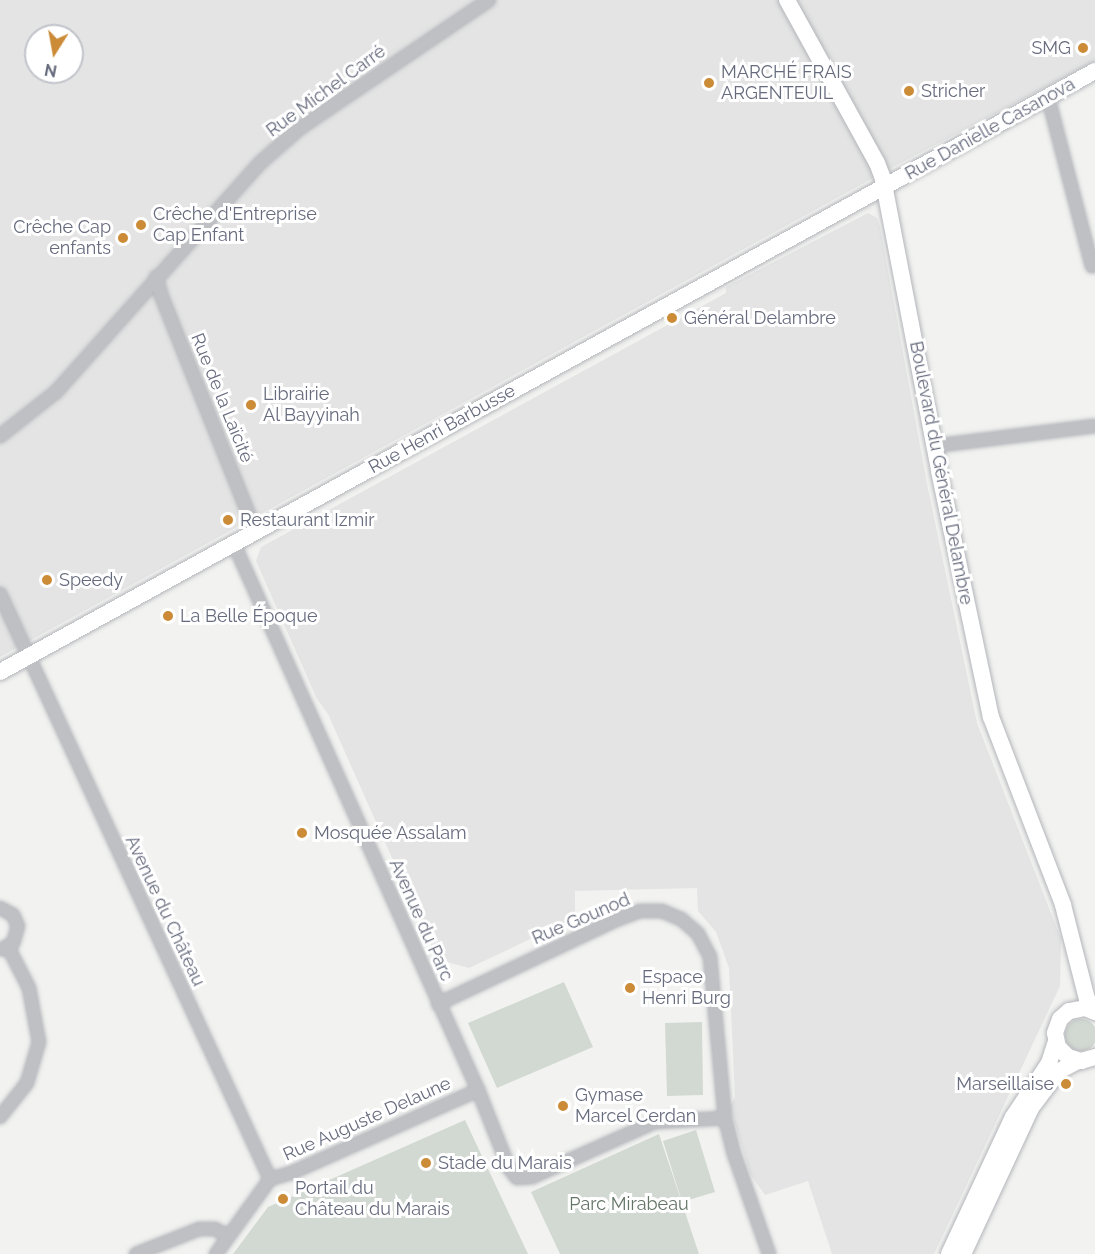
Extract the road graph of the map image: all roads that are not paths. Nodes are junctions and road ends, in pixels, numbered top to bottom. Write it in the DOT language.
graph roads {
  1 [pos="489,0"];
  2 [pos="787,0"];
  3 [pos="1095,72"];
  4 [pos="1048,98"];
  5 [pos="885,186"];
  6 [pos="1092,266"];
  7 [pos="156,277"];
  8 [pos="1095,426"];
  9 [pos="0,436"];
  10 [pos="934,446"];
  11 [pos="256,532"];
  12 [pos="234,544"];
  13 [pos="0,594"];
  14 [pos="29,656"];
  15 [pos="0,672"];
  16 [pos="0,908"];
  17 [pos="4,948"];
  18 [pos="1076,955"];
  19 [pos="438,1004"];
  20 [pos="1069,1011"];
  21 [pos="1094,1011"];
  22 [pos="1056,1042"];
  23 [pos="1089,1060"];
  24 [pos="478,1090"];
  25 [pos="0,1117"];
  26 [pos="725,1118"];
  27 [pos="270,1179"];
  28 [pos="228,1236"];
  29 [pos="136,1254"];
  30 [pos="216,1254"];
  31 [pos="769,1254"];
  32 [pos="949,1254"];
  33 [pos="963,1254"];
  1 -- 7 [label="street, Rue Michel Carré"];
  2 -- 5 [label="street, Boulevard du Général Delambre"];
  3 -- 4 [label="street, Rue Danielle Casanova"];
  4 -- 5 [label="street, Rue Danielle Casanova"];
  4 -- 6 [label="street"];
  5 -- 10 [label="street, Boulevard du Général Delambre"];
  5 -- 11 [label="street, Rue Henri Barbusse"];
  7 -- 9 [label="street, Rue Michel Carré"];
  7 -- 11 [label="street, Rue de la Laïcité"];
  8 -- 10 [label="street"];
  10 -- 18 [label="street, Boulevard du Général Delambre"];
  11 -- 12 [label="street, Rue Henri Barbusse"];
  12 -- 14 [label="street, Rue Henri Barbusse"];
  12 -- 19 [label="street, Avenue du Parc"];
  13 -- 14 [label="street, Avenue du Château"];
  14 -- 15 [label="street, Rue Henri Barbusse"];
  14 -- 27 [label="street, Avenue du Château"];
  16 -- 17 [label="street"];
  17 -- 25 [label="street"];
  18 -- 20 [label="street, Boulevard du Général Delambre"];
  18 -- 21 [label="street, Boulevard du Général Delambre"];
  19 -- 24 [label="street, Avenue du Parc"];
  19 -- 26 [label="street, Rue Gounod"];
  20 -- 21 [label="street"];
  20 -- 22 [label="street, Boulevard du Général Delambre"];
  22 -- 23 [label="street"];
  22 -- 32 [label="street, Boulevard du Général Delambre"];
  23 -- 33 [label="street"];
  24 -- 26 [label="street, Avenue du Parc"];
  24 -- 27 [label="street, Rue Auguste Delaune"];
  26 -- 31 [label="street, Rue Gounod"];
  27 -- 28 [label="street"];
  28 -- 29 [label="street"];
  28 -- 30 [label="street"];
}
